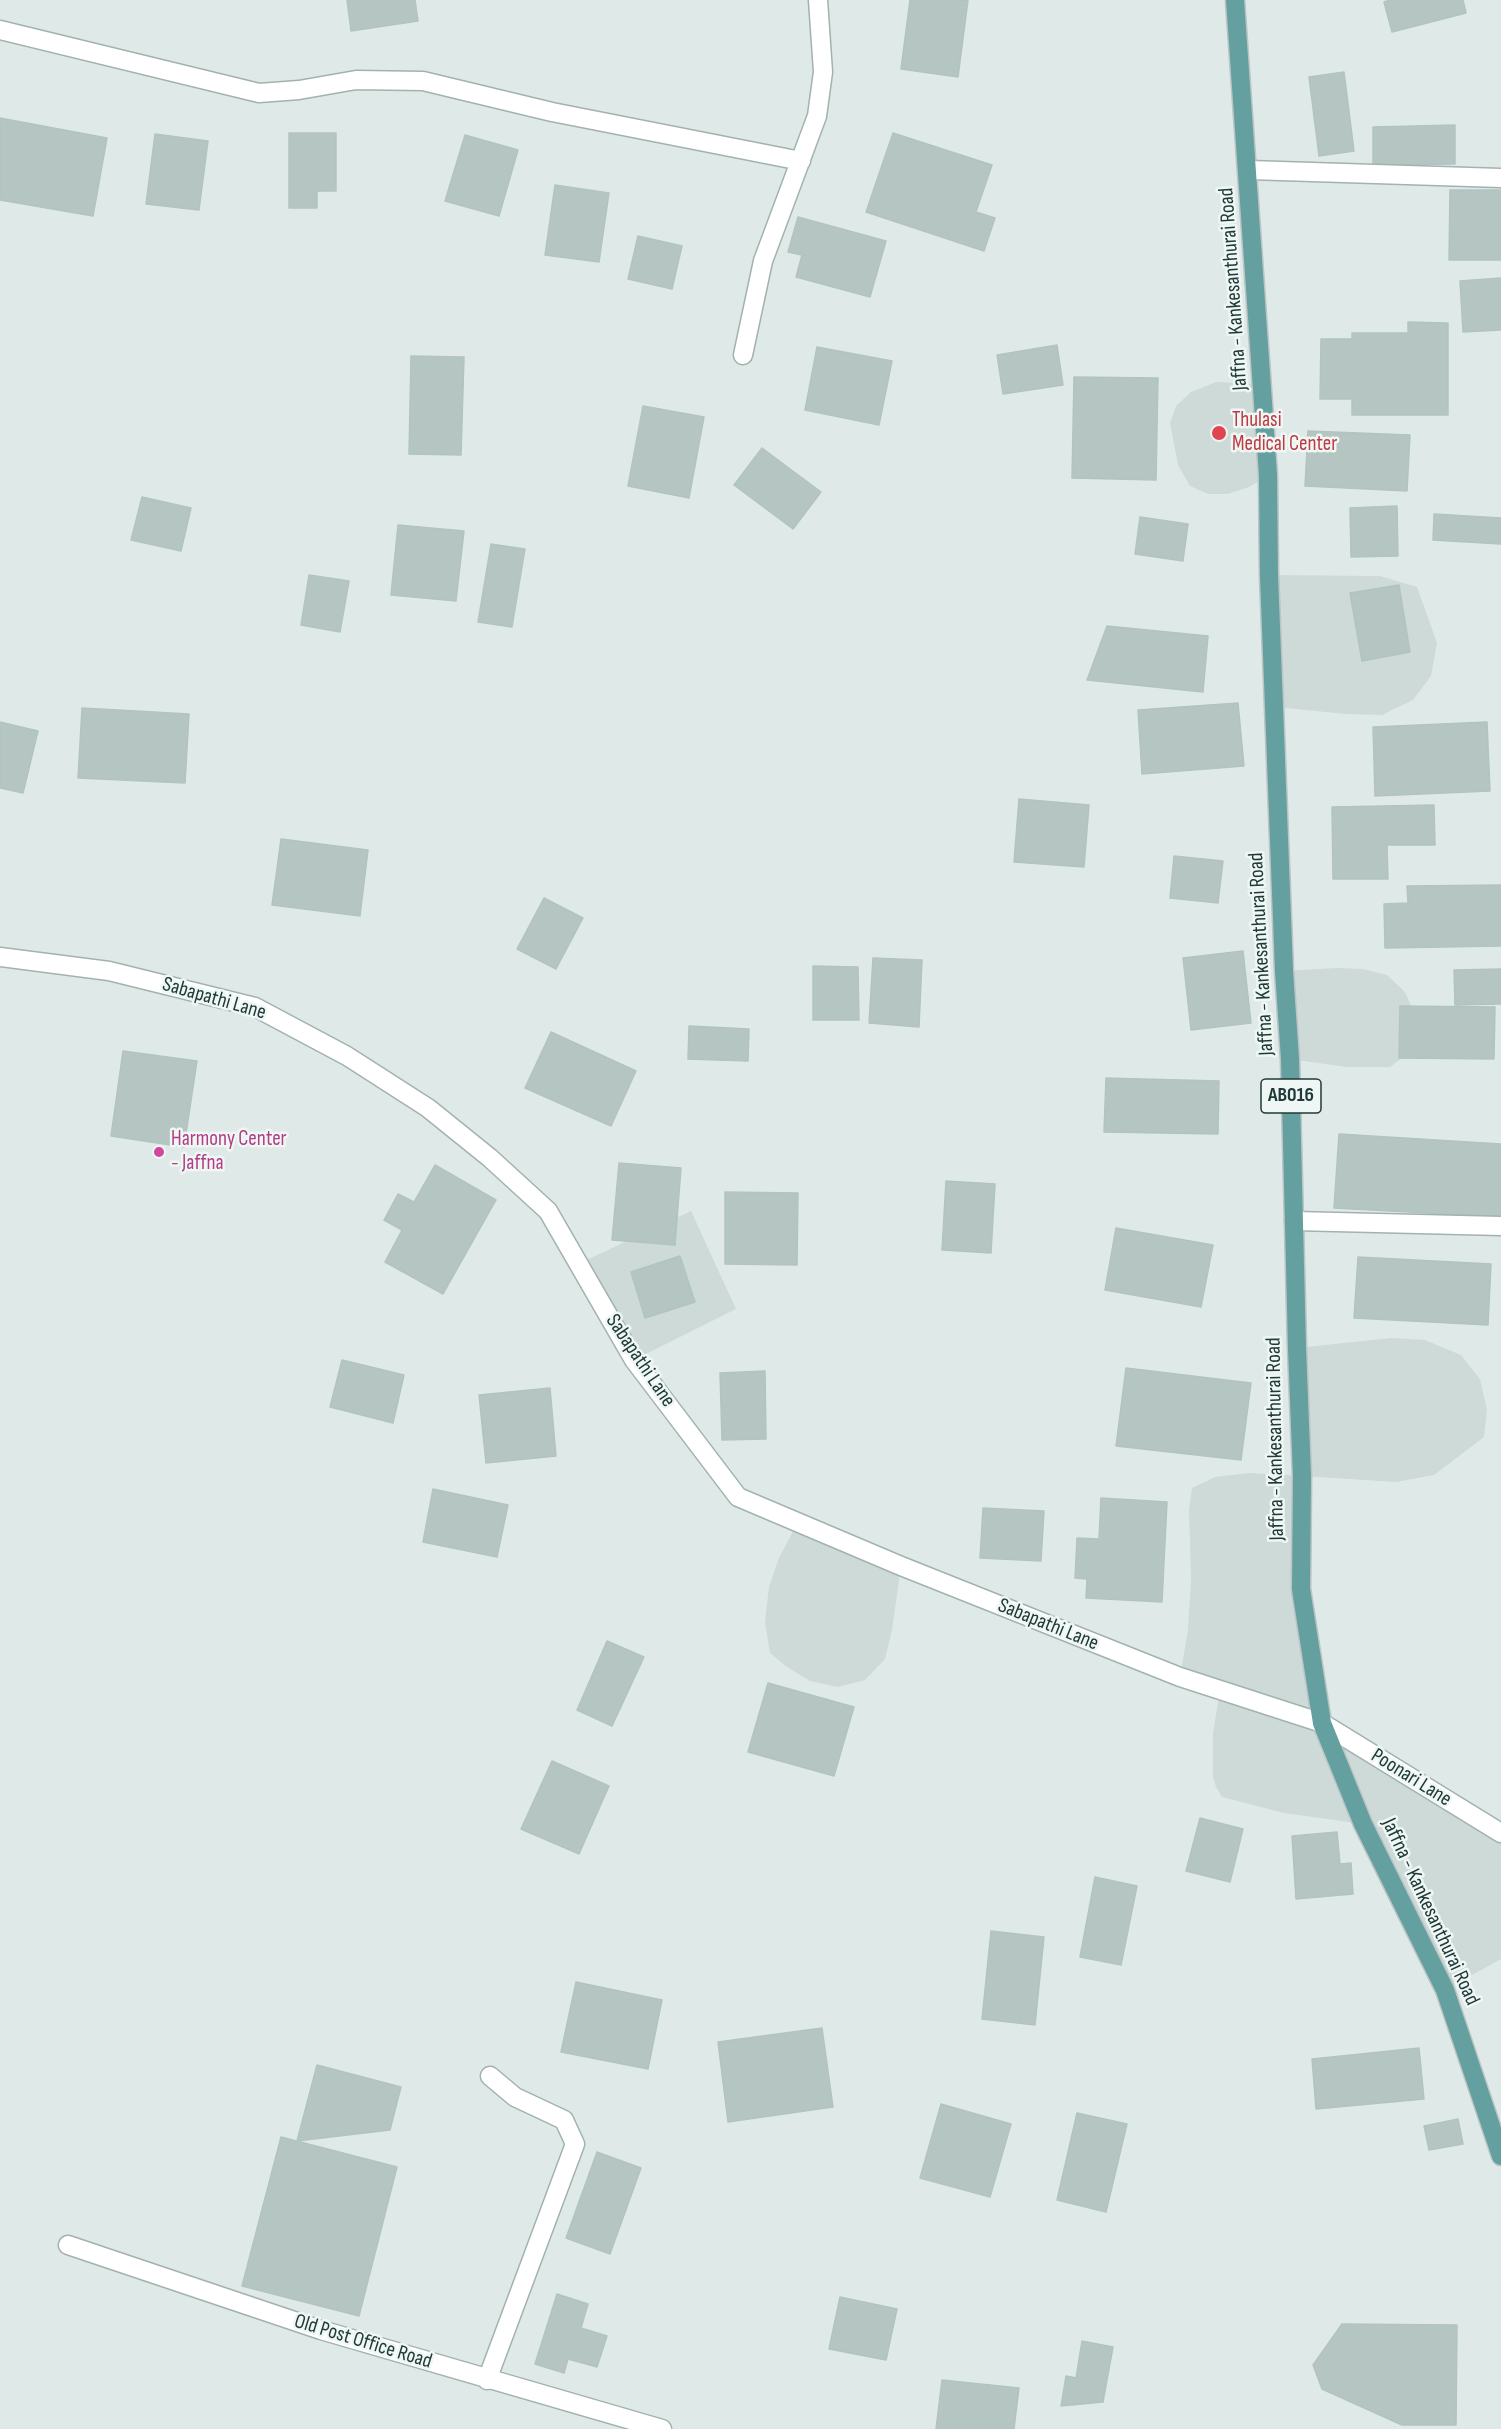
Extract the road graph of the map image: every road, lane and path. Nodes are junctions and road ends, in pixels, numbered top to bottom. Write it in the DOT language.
graph roads {
  1 [pos="819,0"];
  2 [pos="1235,0"];
  3 [pos="0,30"];
  4 [pos="801,161"];
  5 [pos="1249,170"];
  6 [pos="1501,178"];
  7 [pos="743,355"];
  8 [pos="0,957"];
  9 [pos="1294,1221"];
  10 [pos="1501,1226"];
  11 [pos="1322,1723"];
  12 [pos="1501,1833"];
  13 [pos="490,2076"];
  14 [pos="1501,2156"];
  15 [pos="68,2245"];
  16 [pos="488,2380"];
  17 [pos="662,2429"];
  1 -- 4 [label="street"];
  2 -- 5 [label="main road, Jaffna - Kankesanthurai Road / AB016"];
  3 -- 4 [label="street"];
  4 -- 7 [label="street"];
  5 -- 6 [label="street"];
  5 -- 9 [label="main road, Jaffna - Kankesanthurai Road / AB016"];
  8 -- 11 [label="street, Sabapathi Lane"];
  9 -- 10 [label="street"];
  9 -- 11 [label="main road, Jaffna - Kankesanthurai Road / AB016"];
  11 -- 12 [label="street, Poonari Lane"];
  11 -- 14 [label="main road, Jaffna - Kankesanthurai Road / AB016"];
  13 -- 16 [label="street"];
  15 -- 16 [label="street, Old Post Office Road"];
  16 -- 17 [label="street, Old Post Office Road"];
}
